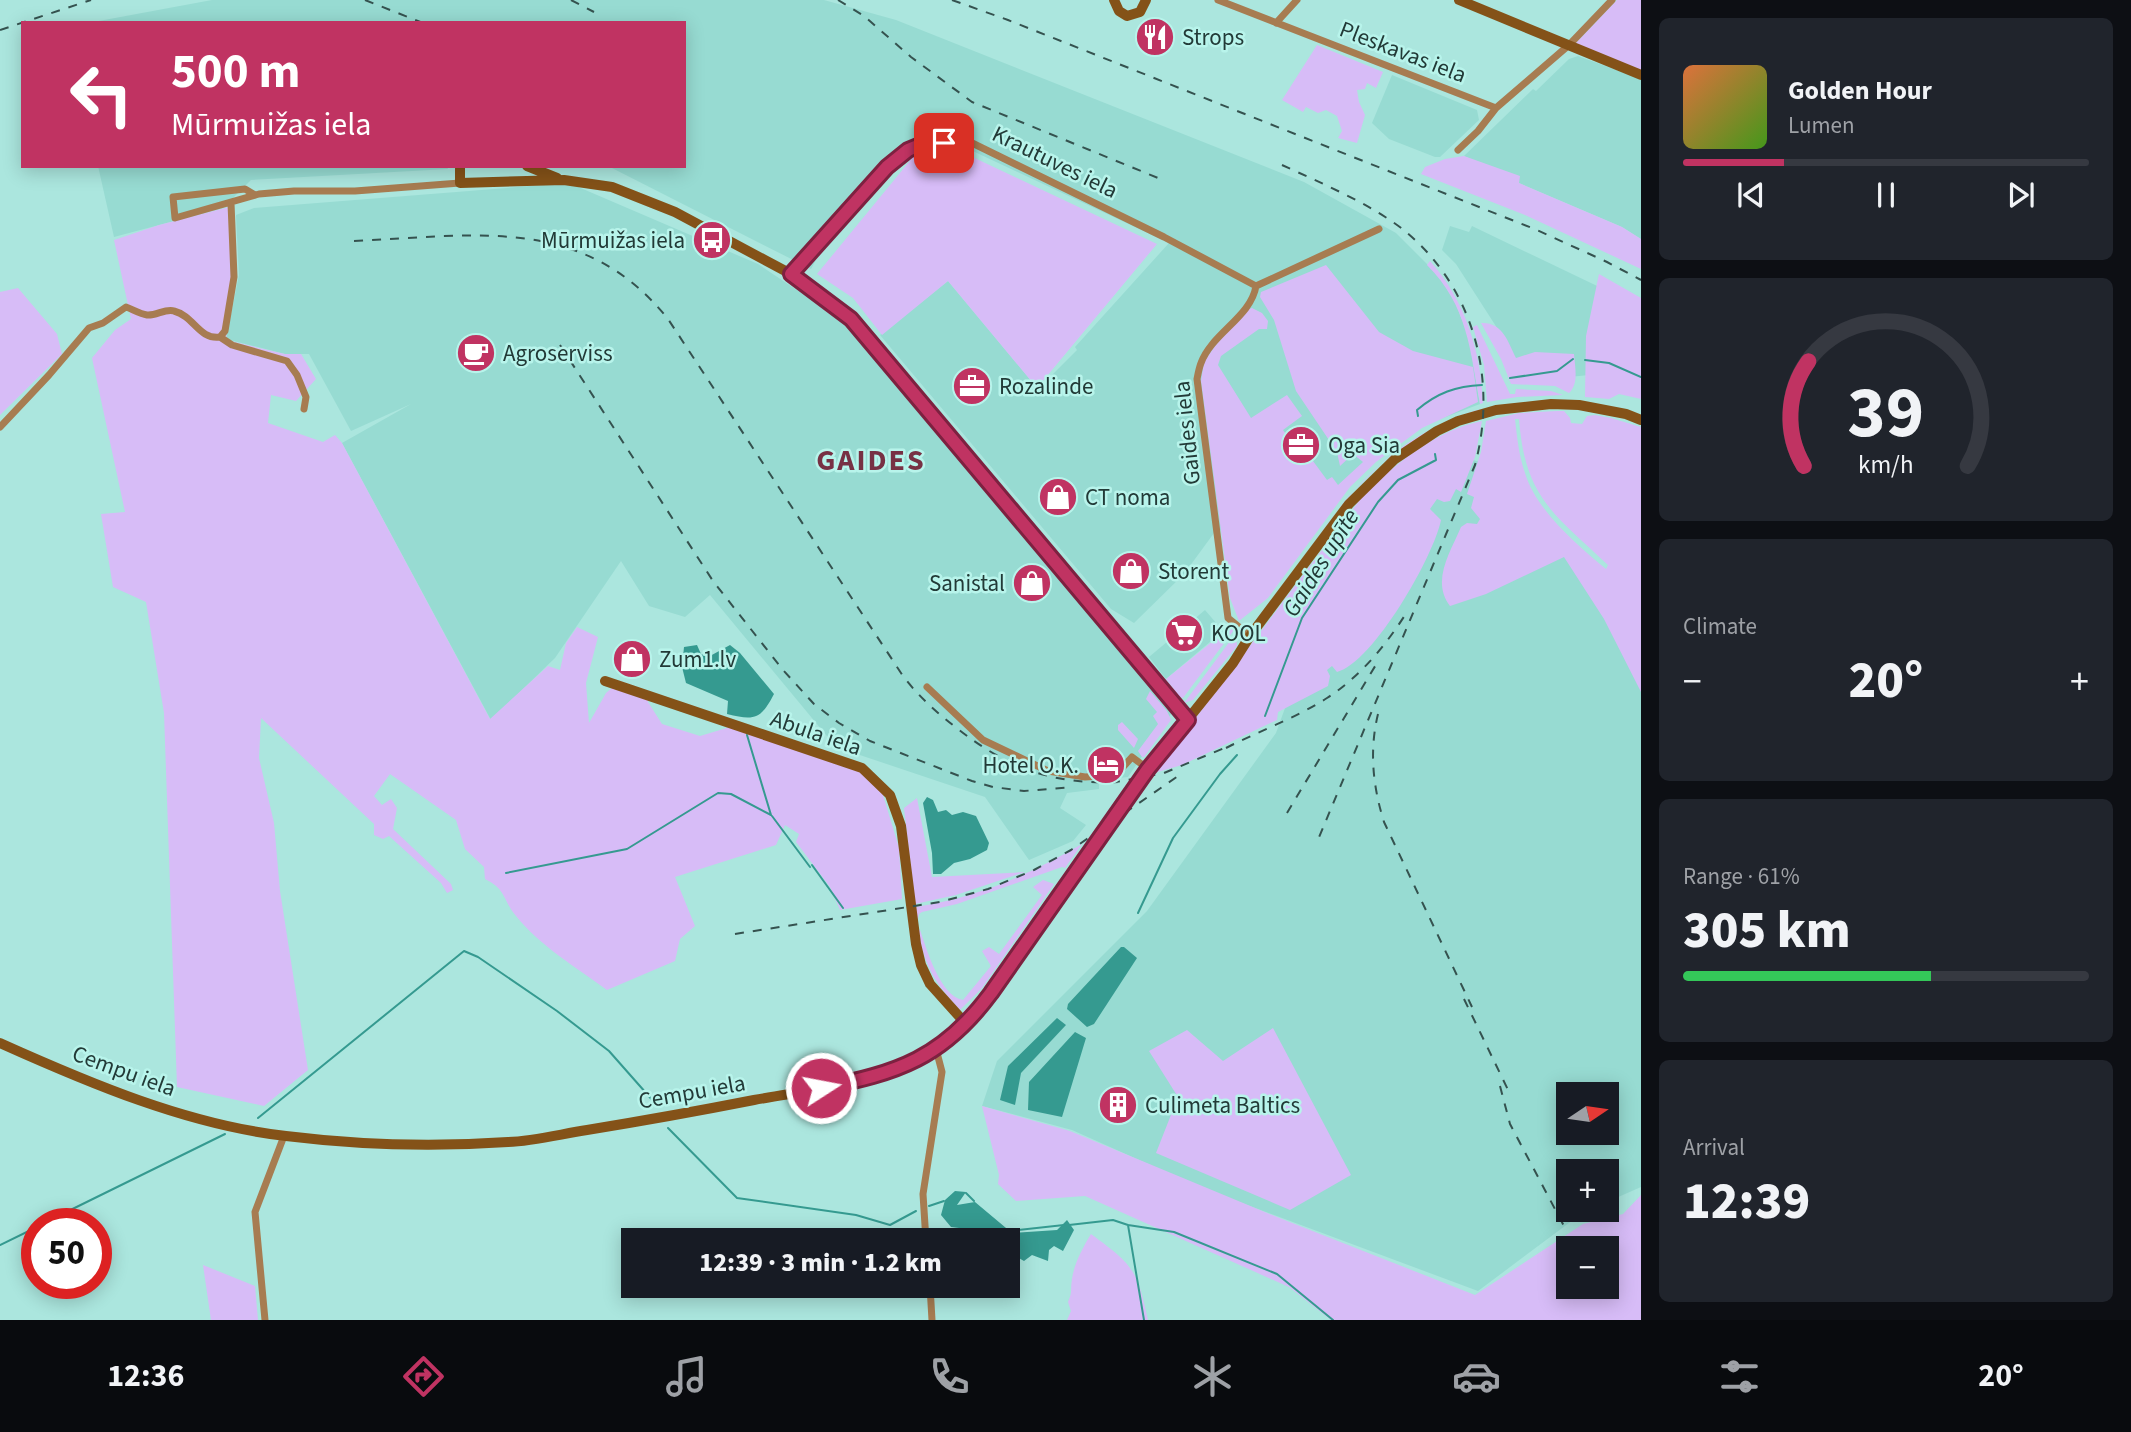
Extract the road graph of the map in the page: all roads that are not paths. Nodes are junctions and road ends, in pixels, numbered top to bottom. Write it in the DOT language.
graph roads {
  1 [pos="1114,0"];
  2 [pos="1146,0"];
  3 [pos="1218,0"];
  4 [pos="1297,0"];
  5 [pos="1459,0"];
  6 [pos="1612,0"];
  7 [pos="1276,23"];
  8 [pos="1569,45"];
  9 [pos="1641,75"];
  10 [pos="1496,108"];
  11 [pos="1458,150"];
  12 [pos="460,168"];
  13 [pos="532,168"];
  14 [pos="564,180"];
  15 [pos="460,183"];
  16 [pos="255,195"];
  17 [pos="232,203"];
  18 [pos="1379,229"];
  19 [pos="791,274"];
  20 [pos="1256,286"];
  21 [pos="220,337"];
  22 [pos="304,409"];
  23 [pos="1641,420"];
  24 [pos="0,427"];
  25 [pos="1250,636"];
  26 [pos="605,681"];
  27 [pos="927,688"];
  28 [pos="1188,720"];
  29 [pos="1148,769"];
  30 [pos="966,1024"];
  31 [pos="0,1043"];
  32 [pos="936,1049"];
  33 [pos="284,1136"];
  34 [pos="925,1228"];
  35 [pos="931,1298"];
  36 [pos="265,1320"];
  37 [pos="932,1320"];
  1 -- 2 [label="main road"];
  3 -- 7 [label="street, Pleskavas iela"];
  4 -- 7 [label="street"];
  5 -- 8 [label="main road"];
  6 -- 8 [label="street"];
  7 -- 10 [label="street, Pleskavas iela"];
  8 -- 9 [label="main road"];
  8 -- 10 [label="street"];
  10 -- 11 [label="street"];
  12 -- 15 [label="main road"];
  13 -- 14 [label="main road"];
  14 -- 15 [label="main road"];
  14 -- 19 [label="main road"];
  15 -- 16 [label="street"];
  16 -- 17 [label="street"];
  16 -- 17 [label="street"];
  17 -- 21 [label="street"];
  18 -- 20 [label="street"];
  19 -- 20 [label="street, Krautuves iela"];
  19 -- 28 [label="main road"];
  20 -- 25 [label="street, Gaides iela"];
  21 -- 22 [label="street"];
  21 -- 24 [label="street"];
  23 -- 25 [label="main road, Cempu iela"];
  25 -- 28 [label="main road, Cempu iela"];
  26 -- 30 [label="main road, Abula iela"];
  27 -- 29 [label="street"];
  28 -- 29 [label="main road, Cempu iela"];
  29 -- 30 [label="main road, Cempu iela"];
  30 -- 32 [label="main road, Cempu iela"];
  31 -- 33 [label="main road, Cempu iela"];
  32 -- 33 [label="main road, Cempu iela"];
  32 -- 34 [label="street"];
  33 -- 36 [label="street"];
  35 -- 37 [label="street"];
}
